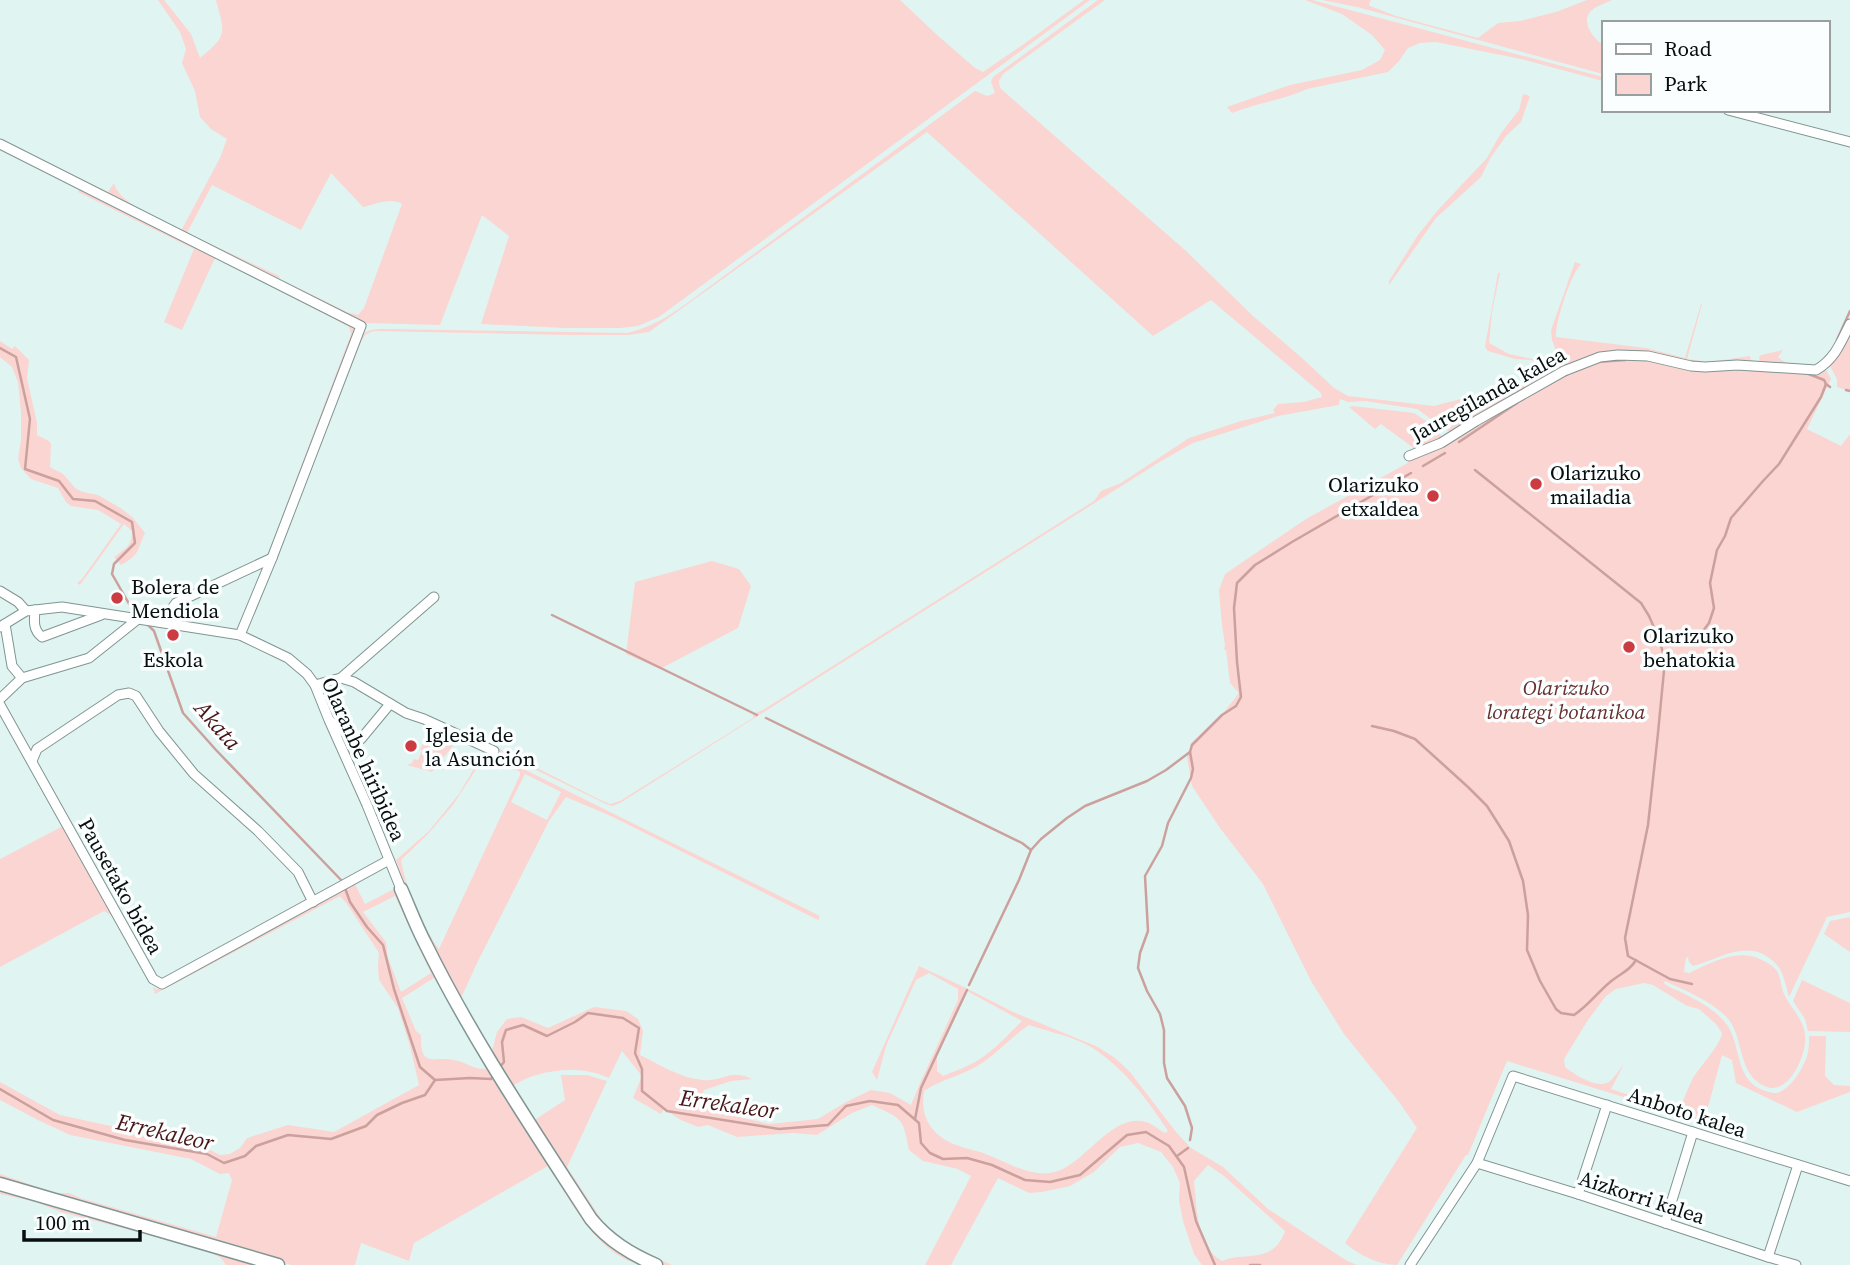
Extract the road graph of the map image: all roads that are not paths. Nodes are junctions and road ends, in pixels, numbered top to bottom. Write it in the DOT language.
graph roads {
  1 [pos="1736,112"];
  2 [pos="1850,142"];
  3 [pos="0,144"];
  4 [pos="1850,324"];
  5 [pos="1409,457"];
  6 [pos="272,558"];
  7 [pos="0,591"];
  8 [pos="434,597"];
  9 [pos="31,611"];
  10 [pos="103,614"];
  11 [pos="138,620"];
  12 [pos="162,622"];
  13 [pos="3,625"];
  14 [pos="240,635"];
  15 [pos="22,678"];
  16 [pos="341,678"];
  17 [pos="315,685"];
  18 [pos="0,699"];
  19 [pos="390,704"];
  20 [pos="0,705"];
  21 [pos="329,720"];
  22 [pos="494,751"];
  23 [pos="32,761"];
  24 [pos="389,860"];
  25 [pos="401,889"];
  26 [pos="313,902"];
  27 [pos="1607,1105"];
  28 [pos="1693,1132"];
  29 [pos="1477,1163"];
  30 [pos="1798,1165"];
  31 [pos="1850,1181"];
  32 [pos="0,1184"];
  33 [pos="1578,1194"];
  34 [pos="1665,1223"];
  35 [pos="1768,1257"];
  36 [pos="278,1265"];
  37 [pos="656,1265"];
  38 [pos="1410,1265"];
  39 [pos="1796,1265"];
  1 -- 2 [label="street"];
  3 -- 6 [label="street"];
  4 -- 5 [label="street, Jauregilanda kalea"];
  6 -- 12 [label="street"];
  6 -- 14 [label="street"];
  7 -- 9 [label="street"];
  8 -- 16 [label="street"];
  9 -- 10 [label="street, Olaranbe hiribidea"];
  9 -- 10 [label="street"];
  9 -- 13 [label="street"];
  10 -- 11 [label="street, Olaranbe hiribidea"];
  11 -- 12 [label="street, Olaranbe hiribidea"];
  11 -- 15 [label="street"];
  12 -- 14 [label="street, Olaranbe hiribidea"];
  13 -- 15 [label="street"];
  14 -- 17 [label="street, Olaranbe hiribidea"];
  15 -- 18 [label="street"];
  16 -- 17 [label="street"];
  16 -- 19 [label="street"];
  17 -- 21 [label="street, Olaranbe hiribidea"];
  19 -- 21 [label="street"];
  19 -- 22 [label="street"];
  20 -- 23 [label="street, Pausetako bidea"];
  21 -- 24 [label="street, Olaranbe hiribidea"];
  23 -- 26 [label="street"];
  23 -- 26 [label="street, Pausetako bidea"];
  24 -- 25 [label="street, Olaranbe hiribidea"];
  24 -- 26 [label="street, Pausetako bidea"];
  25 -- 37 [label="street"];
  27 -- 28 [label="street, Anboto kalea"];
  27 -- 29 [label="street, Anboto kalea"];
  27 -- 33 [label="street"];
  28 -- 30 [label="street, Anboto kalea"];
  28 -- 34 [label="street"];
  29 -- 33 [label="street, Aizkorri kalea"];
  29 -- 38 [label="street"];
  30 -- 31 [label="street, Anboto kalea"];
  30 -- 35 [label="street"];
  32 -- 36 [label="street"];
  33 -- 34 [label="street, Aizkorri kalea"];
  34 -- 35 [label="street, Aizkorri kalea"];
  35 -- 39 [label="street, Aizkorri kalea"];
}
